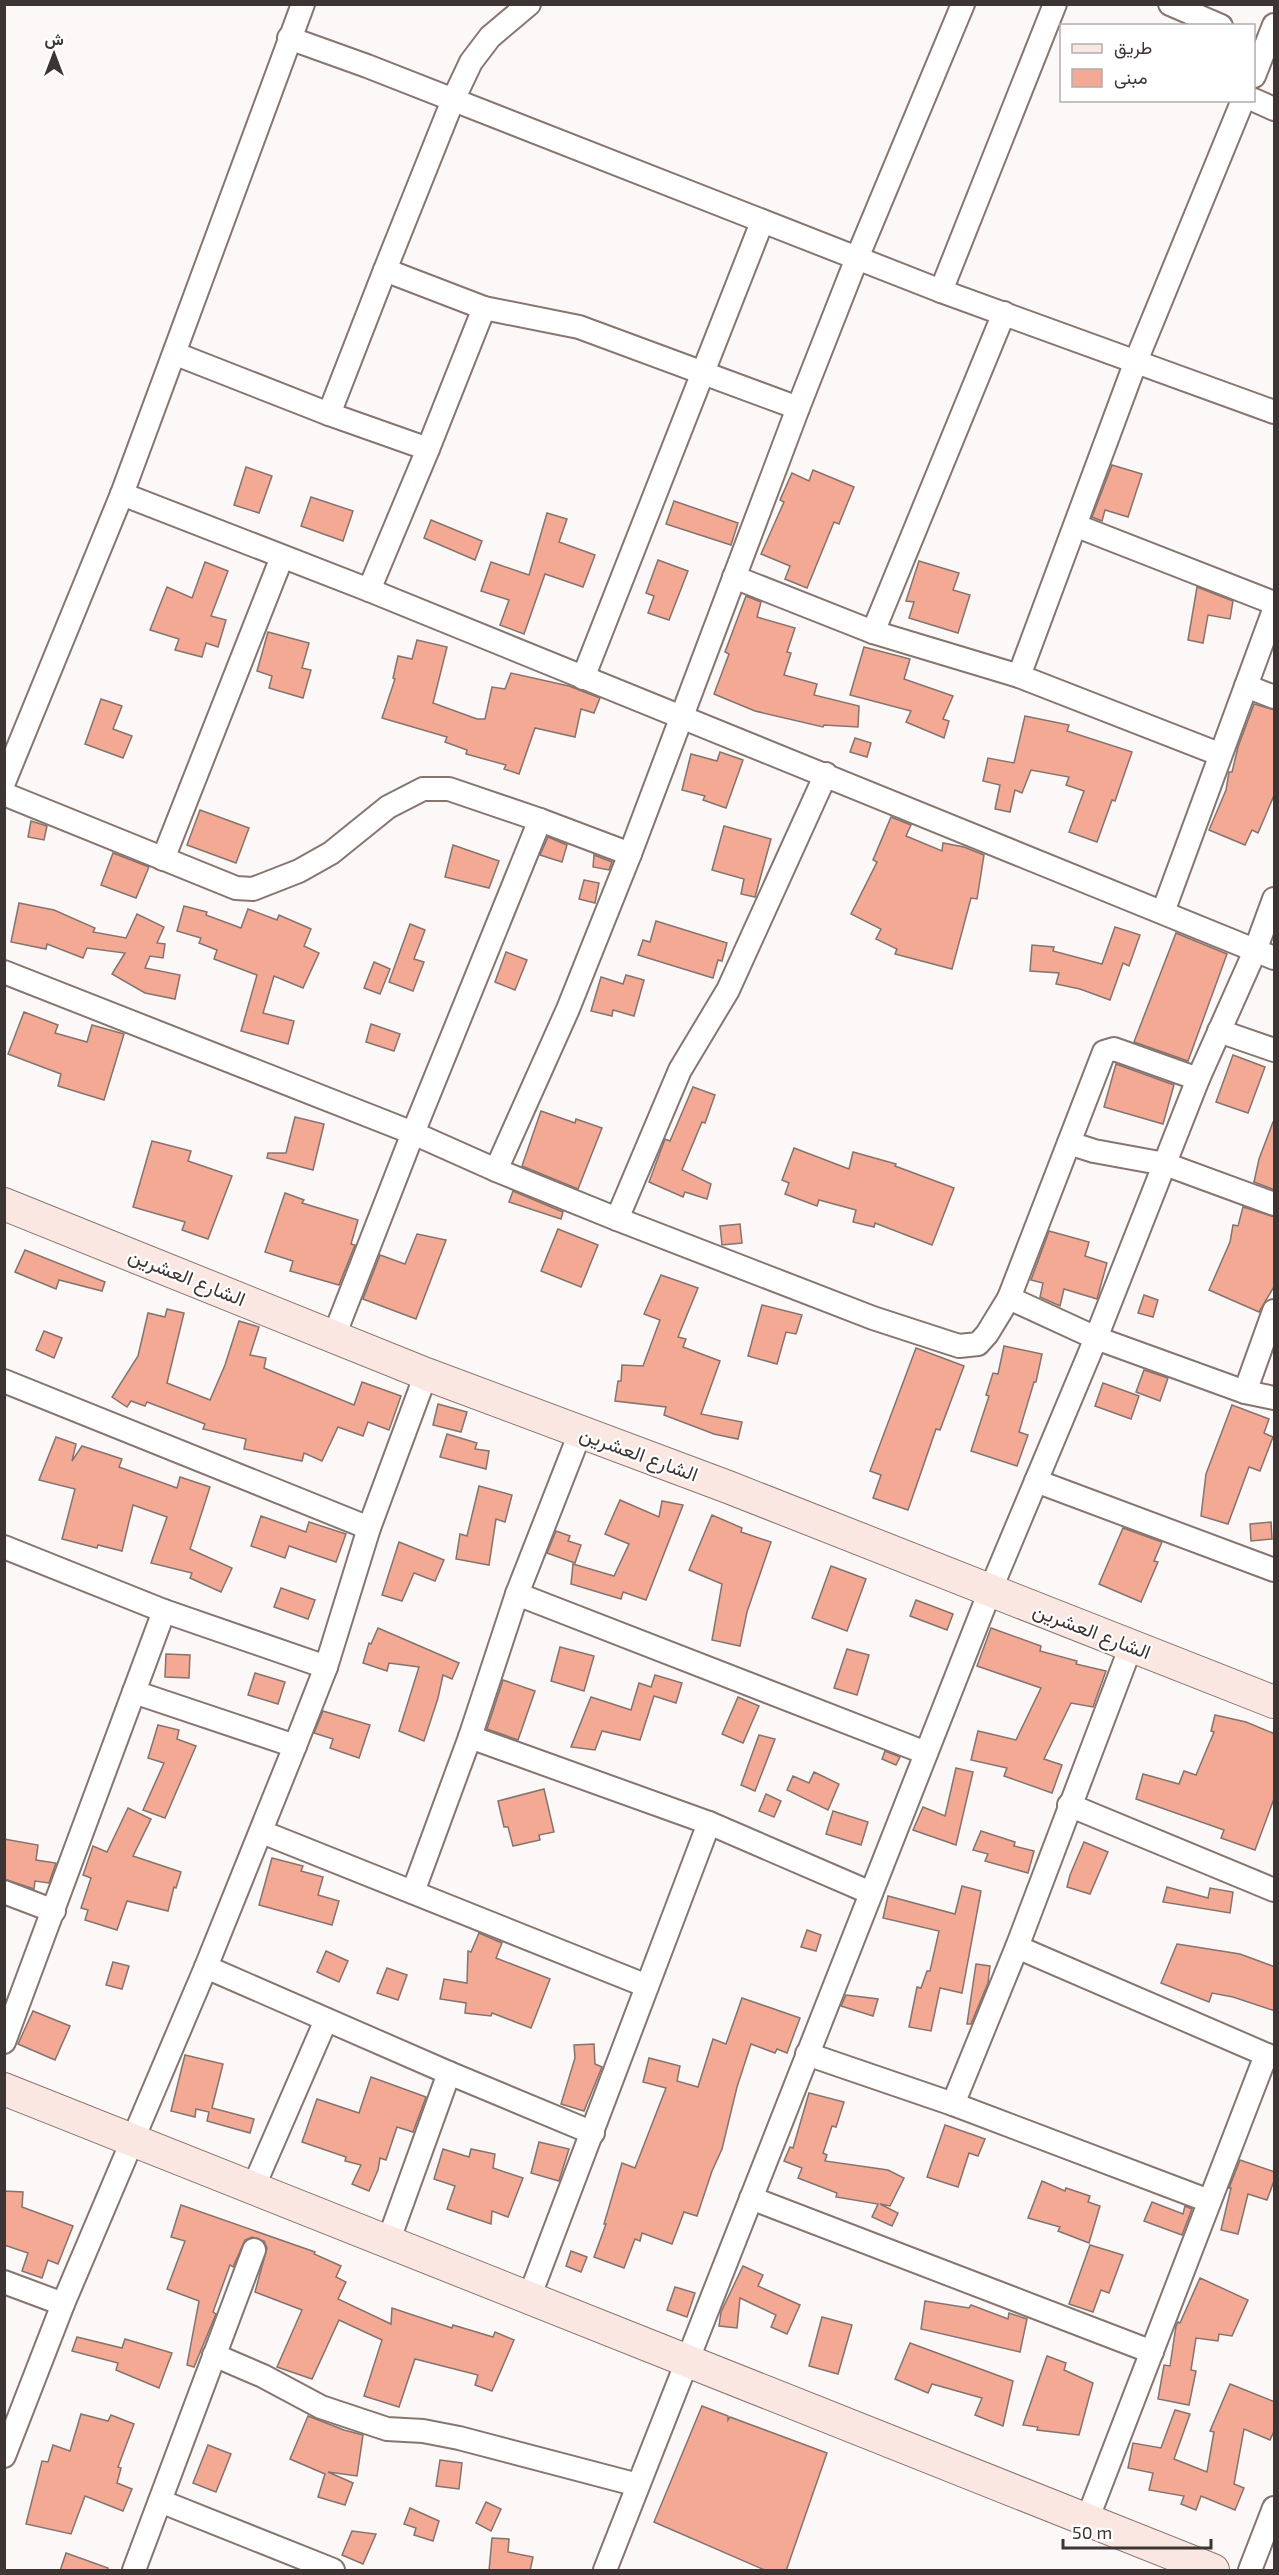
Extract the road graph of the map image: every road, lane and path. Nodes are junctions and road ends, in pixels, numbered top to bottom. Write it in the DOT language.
graph roads {
  1 [pos="303,4"];
  2 [pos="529,4"];
  3 [pos="963,4"];
  4 [pos="1055,4"];
  5 [pos="1170,4"];
  6 [pos="1216,24"];
  7 [pos="1265,36"];
  8 [pos="289,38"];
  9 [pos="1255,72"];
  10 [pos="453,100"];
  11 [pos="1255,100"];
  12 [pos="1242,102"];
  13 [pos="1275,109"];
  14 [pos="762,222"];
  15 [pos="857,258"];
  16 [pos="385,270"];
  17 [pos="941,291"];
  18 [pos="484,308"];
  19 [pos="1004,313"];
  20 [pos="176,354"];
  21 [pos="1136,361"];
  22 [pos="704,373"];
  23 [pos="798,408"];
  24 [pos="1275,412"];
  25 [pos="329,414"];
  26 [pos="428,449"];
  27 [pos="122,494"];
  28 [pos="1077,526"];
  29 [pos="282,557"];
  30 [pos="734,577"];
  31 [pos="369,590"];
  32 [pos="1275,603"];
  33 [pos="1275,610"];
  34 [pos="873,632"];
  35 [pos="1019,676"];
  36 [pos="583,678"];
  37 [pos="1246,686"];
  38 [pos="1275,697"];
  39 [pos="680,716"];
  40 [pos="1219,754"];
  41 [pos="826,774"];
  42 [pos="4,782"];
  43 [pos="4,794"];
  44 [pos="540,820"];
  45 [pos="630,854"];
  46 [pos="163,859"];
  47 [pos="1275,899"];
  48 [pos="1163,912"];
  49 [pos="1265,954"];
  50 [pos="4,972"];
  51 [pos="1219,1031"];
  52 [pos="1275,1050"];
  53 [pos="1198,1078"];
  54 [pos="413,1133"];
  55 [pos="1069,1143"];
  56 [pos="1165,1164"];
  57 [pos="496,1170"];
  58 [pos="4,1204"];
  59 [pos="1275,1204"];
  60 [pos="617,1219"];
  61 [pos="1009,1298"];
  62 [pos="1275,1311"];
  63 [pos="334,1336"];
  64 [pos="1096,1338"];
  65 [pos="426,1374"];
  66 [pos="4,1381"];
  67 [pos="1245,1392"];
  68 [pos="1275,1398"];
  69 [pos="580,1433"];
  70 [pos="1036,1481"];
  71 [pos="369,1528"];
  72 [pos="4,1546"];
  73 [pos="1275,1570"];
  74 [pos="990,1591"];
  75 [pos="517,1594"];
  76 [pos="164,1611"];
  77 [pos="1131,1646"];
  78 [pos="326,1667"];
  79 [pos="134,1692"];
  80 [pos="1275,1702"];
  81 [pos="470,1737"];
  82 [pos="295,1746"];
  83 [pos="926,1753"];
  84 [pos="1069,1805"];
  85 [pos="709,1823"];
  86 [pos="262,1832"];
  87 [pos="1275,1890"];
  88 [pos="4,1892"];
  89 [pos="413,1892"];
  90 [pos="871,1893"];
  91 [pos="54,1911"];
  92 [pos="1017,1947"];
  93 [pos="206,1967"];
  94 [pos="647,1986"];
  95 [pos="326,2020"];
  96 [pos="4,2042"];
  97 [pos="807,2054"];
  98 [pos="1270,2056"];
  99 [pos="449,2073"];
  100 [pos="4,2089"];
  101 [pos="953,2104"];
  102 [pos="593,2133"];
  103 [pos="132,2140"];
  104 [pos="253,2188"];
  105 [pos="751,2198"];
  106 [pos="1209,2201"];
  107 [pos="388,2242"];
  108 [pos="254,2250"];
  109 [pos="4,2282"];
  110 [pos="529,2298"];
  111 [pos="63,2304"];
  112 [pos="1152,2352"];
  113 [pos="214,2355"];
  114 [pos="687,2361"];
  115 [pos="7,2444"];
  116 [pos="638,2485"];
  117 [pos="160,2500"];
  118 [pos="1275,2508"];
  119 [pos="1087,2520"];
  120 [pos="134,2571"];
  121 [pos="333,2571"];
  122 [pos="605,2571"];
  123 [pos="1214,2571"];
  124 [pos="1250,2571"];
  1 -- 8 [label="street"];
  2 -- 10 [label="street"];
  3 -- 15 [label="street"];
  4 -- 17 [label="street"];
  5 -- 6 [label="street"];
  7 -- 9 [label="street"];
  8 -- 10 [label="street"];
  8 -- 20 [label="street"];
  10 -- 14 [label="street"];
  10 -- 16 [label="street"];
  11 -- 13 [label="street"];
  12 -- 21 [label="street"];
  14 -- 15 [label="street"];
  14 -- 22 [label="street"];
  15 -- 17 [label="street"];
  15 -- 23 [label="street"];
  16 -- 18 [label="street"];
  16 -- 25 [label="street"];
  17 -- 19 [label="street"];
  18 -- 22 [label="street"];
  18 -- 26 [label="street"];
  19 -- 21 [label="street"];
  19 -- 34 [label="street"];
  20 -- 25 [label="street"];
  20 -- 27 [label="street"];
  21 -- 24 [label="street"];
  21 -- 28 [label="street"];
  22 -- 23 [label="street"];
  22 -- 36 [label="street"];
  23 -- 30 [label="street"];
  25 -- 26 [label="street"];
  26 -- 31 [label="street"];
  27 -- 29 [label="street"];
  27 -- 42 [label="street"];
  28 -- 32 [label="street"];
  28 -- 35 [label="street"];
  29 -- 31 [label="street"];
  29 -- 46 [label="street"];
  30 -- 34 [label="street"];
  30 -- 39 [label="street"];
  31 -- 36 [label="street"];
  33 -- 37 [label="street"];
  34 -- 35 [label="street"];
  35 -- 40 [label="street"];
  36 -- 39 [label="street"];
  37 -- 38 [label="street"];
  37 -- 40 [label="street"];
  39 -- 41 [label="street"];
  39 -- 45 [label="street"];
  40 -- 48 [label="street"];
  41 -- 48 [label="street"];
  41 -- 60 [label="street"];
  43 -- 46 [label="street"];
  44 -- 45 [label="street"];
  44 -- 46 [label="street"];
  44 -- 54 [label="street"];
  45 -- 57 [label="street"];
  47 -- 49 [label="street"];
  48 -- 49 [label="street"];
  49 -- 51 [label="street"];
  50 -- 54 [label="street"];
  51 -- 52 [label="street"];
  51 -- 53 [label="street"];
  53 -- 55 [label="street"];
  53 -- 56 [label="street"];
  54 -- 57 [label="street"];
  54 -- 63 [label="street"];
  55 -- 56 [label="street"];
  55 -- 61 [label="street"];
  56 -- 59 [label="street"];
  56 -- 64 [label="street"];
  57 -- 60 [label="street"];
  58 -- 63 [label="street, الشارع العشرين"];
  60 -- 61 [label="street"];
  61 -- 64 [label="street"];
  62 -- 67 [label="street"];
  63 -- 65 [label="street, الشارع العشرين"];
  64 -- 67 [label="street"];
  64 -- 70 [label="street"];
  65 -- 69 [label="street, الشارع العشرين"];
  65 -- 71 [label="street"];
  66 -- 71 [label="street"];
  67 -- 68 [label="street"];
  69 -- 74 [label="street, الشارع العشرين"];
  69 -- 75 [label="street"];
  70 -- 73 [label="street"];
  70 -- 74 [label="street"];
  71 -- 78 [label="street"];
  72 -- 76 [label="street"];
  74 -- 77 [label="street, الشارع العشرين"];
  74 -- 83 [label="street"];
  75 -- 81 [label="street"];
  75 -- 83 [label="street"];
  76 -- 78 [label="street"];
  76 -- 79 [label="street"];
  77 -- 80 [label="street, الشارع العشرين"];
  77 -- 84 [label="street"];
  78 -- 82 [label="street"];
  79 -- 82 [label="street"];
  79 -- 91 [label="street"];
  81 -- 85 [label="street"];
  81 -- 89 [label="street"];
  82 -- 86 [label="street"];
  83 -- 90 [label="street"];
  84 -- 87 [label="street"];
  84 -- 92 [label="street"];
  85 -- 90 [label="street"];
  85 -- 94 [label="street"];
  86 -- 89 [label="street"];
  86 -- 93 [label="street"];
  88 -- 91 [label="street"];
  89 -- 94 [label="street"];
  90 -- 97 [label="street"];
  91 -- 96 [label="street"];
  92 -- 98 [label="street"];
  92 -- 101 [label="street"];
  93 -- 95 [label="street"];
  93 -- 103 [label="street"];
  94 -- 102 [label="street"];
  95 -- 99 [label="street"];
  95 -- 104 [label="street"];
  97 -- 101 [label="street"];
  97 -- 105 [label="street"];
  98 -- 106 [label="street"];
  99 -- 102 [label="street"];
  99 -- 107 [label="street"];
  100 -- 103 [label="street"];
  101 -- 106 [label="street"];
  102 -- 110 [label="street"];
  103 -- 104 [label="street"];
  103 -- 111 [label="street"];
  104 -- 107 [label="street"];
  105 -- 112 [label="street"];
  105 -- 114 [label="street"];
  106 -- 112 [label="street"];
  107 -- 110 [label="street"];
  108 -- 113 [label="street"];
  109 -- 111 [label="street"];
  110 -- 114 [label="street"];
  111 -- 115 [label="street"];
  112 -- 119 [label="street"];
  113 -- 116 [label="street"];
  113 -- 117 [label="street"];
  114 -- 116 [label="street"];
  114 -- 119 [label="street"];
  116 -- 122 [label="street"];
  117 -- 120 [label="street"];
  117 -- 121 [label="street"];
  118 -- 124 [label="street"];
  119 -- 123 [label="street"];
}
